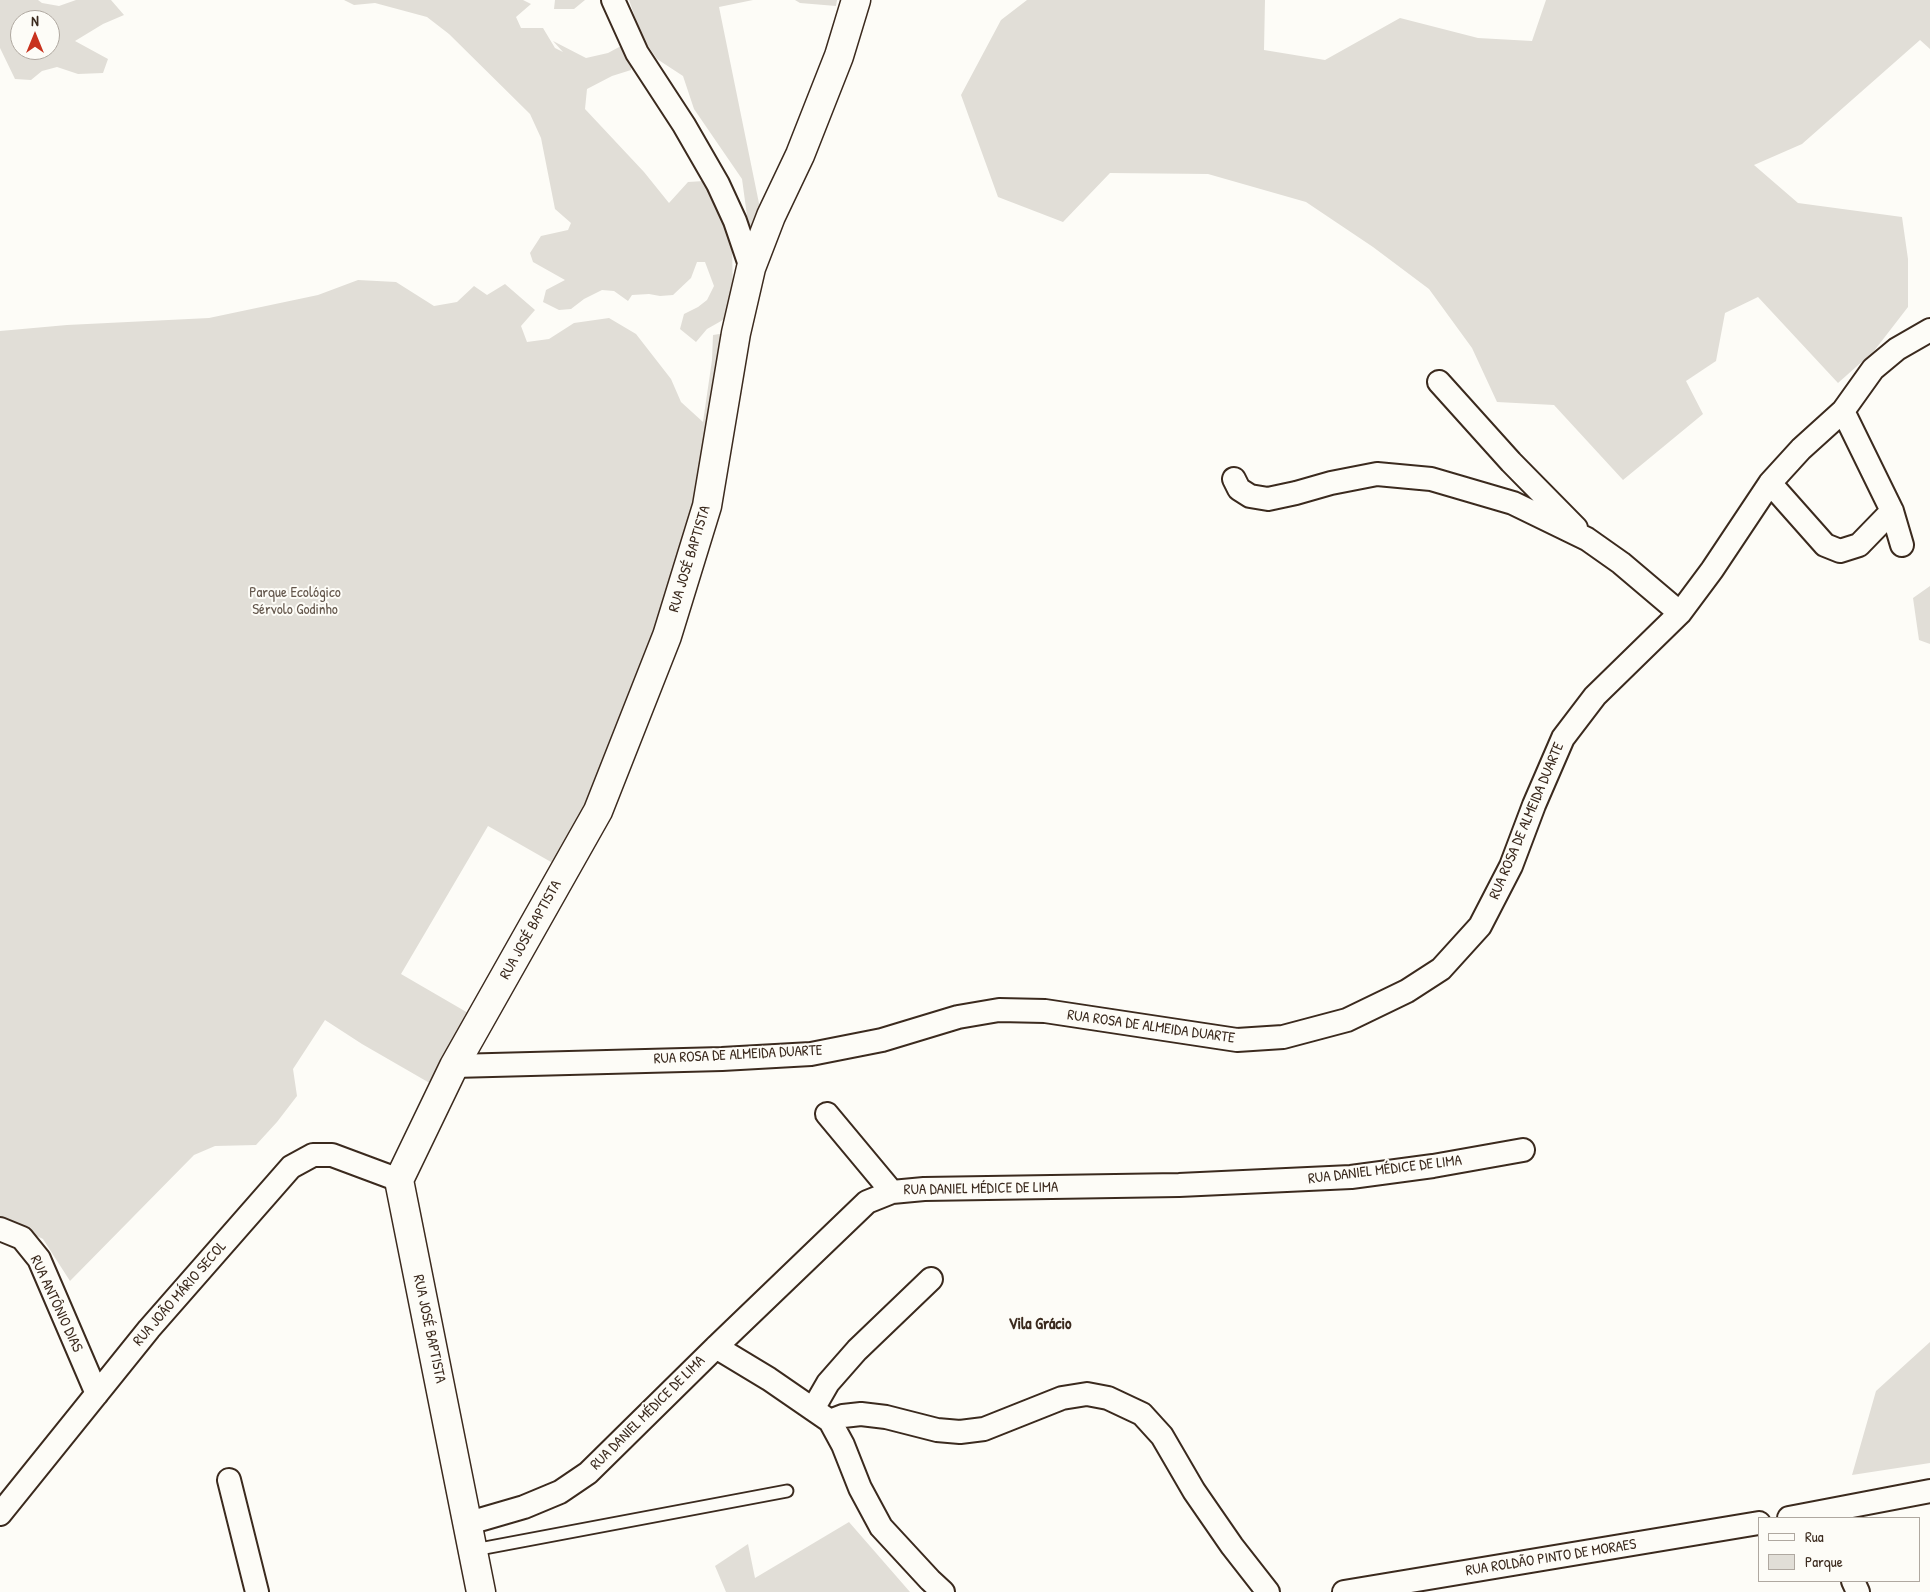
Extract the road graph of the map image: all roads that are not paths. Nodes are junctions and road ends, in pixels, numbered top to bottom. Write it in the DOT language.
graph roads {
  1 [pos="613,0"];
  2 [pos="856,0"];
  3 [pos="751,268"];
  4 [pos="1930,330"];
  5 [pos="1438,382"];
  6 [pos="1843,411"];
  7 [pos="1234,479"];
  8 [pos="1770,483"];
  9 [pos="1892,511"];
  10 [pos="1587,540"];
  11 [pos="1902,545"];
  12 [pos="1680,612"];
  13 [pos="454,1066"];
  14 [pos="827,1114"];
  15 [pos="1523,1150"];
  16 [pos="399,1180"];
  17 [pos="892,1192"];
  18 [pos="0,1228"];
  19 [pos="930,1279"];
  20 [pos="716,1347"];
  21 [pos="97,1394"];
  22 [pos="822,1415"];
  23 [pos="228,1480"];
  24 [pos="788,1491"];
  25 [pos="1930,1491"];
  26 [pos="0,1514"];
  27 [pos="1823,1516"];
  28 [pos="1806,1517"];
  29 [pos="469,1522"];
  30 [pos="1758,1523"];
  31 [pos="474,1550"];
  32 [pos="256,1592"];
  33 [pos="481,1592"];
  34 [pos="943,1592"];
  35 [pos="1268,1592"];
  36 [pos="1344,1592"];
  1 -- 3 [label="street"];
  2 -- 3 [label="street, RUA JOSÉ BAPTISTA"];
  3 -- 13 [label="street, RUA JOSÉ BAPTISTA"];
  4 -- 6 [label="street, RUA ROSA DE ALMEIDA DUARTE"];
  5 -- 10 [label="street"];
  6 -- 8 [label="street, RUA ROSA DE ALMEIDA DUARTE"];
  6 -- 9 [label="street"];
  7 -- 10 [label="street"];
  8 -- 9 [label="street"];
  8 -- 12 [label="street, RUA ROSA DE ALMEIDA DUARTE"];
  9 -- 11 [label="street"];
  10 -- 12 [label="street"];
  12 -- 13 [label="street, RUA ROSA DE ALMEIDA DUARTE"];
  13 -- 16 [label="street, RUA JOSÉ BAPTISTA"];
  14 -- 17 [label="street"];
  15 -- 17 [label="street, RUA DANIEL MÉDICE DE LIMA"];
  16 -- 21 [label="street, RUA JOÃO MÁRIO SECOL"];
  16 -- 29 [label="street, RUA JOSÉ BAPTISTA"];
  17 -- 20 [label="street, RUA DANIEL MÉDICE DE LIMA"];
  18 -- 21 [label="street, RUA ANTÔNIO DIAS"];
  19 -- 22 [label="street"];
  20 -- 22 [label="street"];
  20 -- 29 [label="street, RUA DANIEL MÉDICE DE LIMA"];
  21 -- 26 [label="street, RUA JOÃO MÁRIO SECOL"];
  22 -- 34 [label="street"];
  22 -- 35 [label="street"];
  23 -- 32 [label="street"];
  24 -- 31 [label="lane"];
  25 -- 27 [label="street"];
  27 -- 28 [label="street"];
  29 -- 31 [label="street, RUA JOSÉ BAPTISTA"];
  30 -- 36 [label="street, RUA ROLDÃO PINTO DE MORAES"];
  31 -- 33 [label="street, RUA JOSÉ BAPTISTA"];
}
